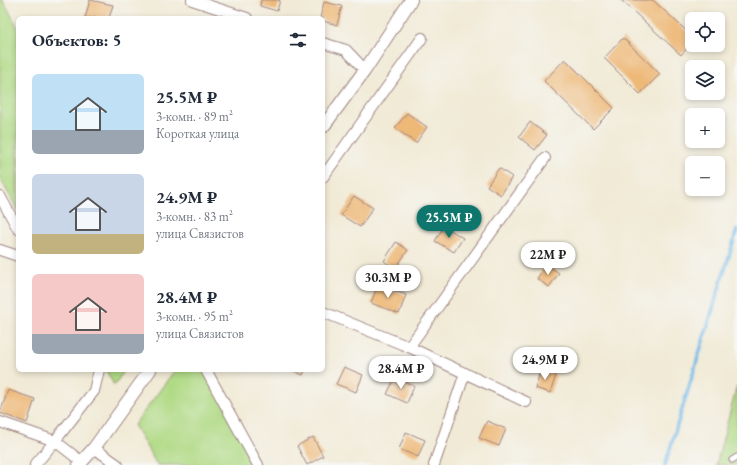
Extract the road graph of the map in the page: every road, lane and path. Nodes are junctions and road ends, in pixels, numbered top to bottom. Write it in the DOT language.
graph roads {
  1 [pos="192,0"];
  2 [pos="411,0"];
  3 [pos="241,16"];
  4 [pos="422,38"];
  5 [pos="325,44"];
  6 [pos="365,70"];
  7 [pos="325,124"];
  8 [pos="545,158"];
  9 [pos="325,174"];
  10 [pos="0,196"];
  11 [pos="16,225"];
  12 [pos="0,250"];
  13 [pos="16,255"];
  14 [pos="325,313"];
  15 [pos="409,347"];
  16 [pos="99,372"];
  17 [pos="149,372"];
  18 [pos="207,372"];
  19 [pos="465,373"];
  20 [pos="526,402"];
  21 [pos="0,422"];
  22 [pos="55,441"];
  23 [pos="94,448"];
  24 [pos="80,463"];
  25 [pos="34,465"];
  26 [pos="118,465"];
  27 [pos="258,465"];
  28 [pos="434,465"];
  1 -- 3 [label="street"];
  2 -- 6 [label="street"];
  4 -- 9 [label="street"];
  5 -- 6 [label="street"];
  6 -- 7 [label="street"];
  8 -- 15 [label="street"];
  10 -- 11 [label="street"];
  12 -- 13 [label="street"];
  14 -- 15 [label="street"];
  15 -- 19 [label="street"];
  16 -- 22 [label="street"];
  17 -- 23 [label="street"];
  18 -- 27 [label="street"];
  19 -- 20 [label="street"];
  19 -- 28 [label="street"];
  21 -- 22 [label="street"];
  22 -- 24 [label="street"];
  22 -- 25 [label="street"];
  23 -- 24 [label="street"];
  23 -- 26 [label="street"];
}
